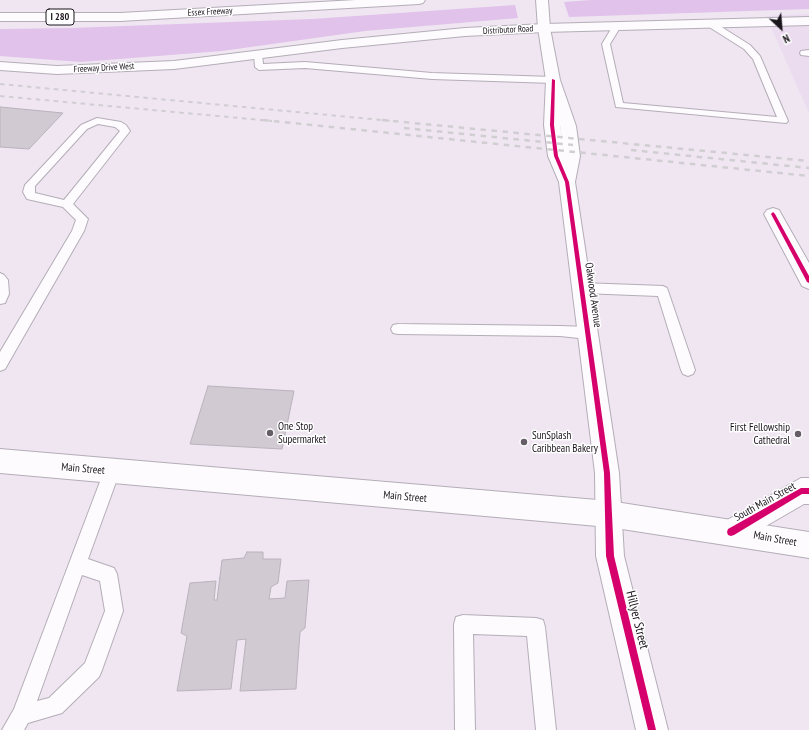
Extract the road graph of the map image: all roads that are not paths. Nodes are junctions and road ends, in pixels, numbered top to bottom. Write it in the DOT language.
graph roads {
  1 [pos="419,0"];
  2 [pos="543,6"];
  3 [pos="0,18"];
  4 [pos="809,21"];
  5 [pos="709,23"];
  6 [pos="617,26"];
  7 [pos="544,28"];
  8 [pos="258,54"];
  9 [pos="208,60"];
  10 [pos="0,66"];
  11 [pos="553,80"];
  12 [pos="67,204"];
  13 [pos="773,214"];
  14 [pos="0,278"];
  15 [pos="809,281"];
  16 [pos="582,288"];
  17 [pos="0,299"];
  18 [pos="398,329"];
  19 [pos="588,333"];
  20 [pos="0,365"];
  21 [pos="688,370"];
  22 [pos="0,461"];
  23 [pos="112,471"];
  24 [pos="809,492"];
  25 [pos="609,514"];
  26 [pos="731,532"];
  27 [pos="809,545"];
  28 [pos="77,565"];
  29 [pos="17,722"];
  30 [pos="465,730"];
  31 [pos="546,730"];
  32 [pos="652,730"];
  1 -- 3 [label="main road, Essex Freeway / I 280"];
  2 -- 7 [label="main road, Oakwood Avenue"];
  4 -- 5 [label="main road, Distributor Road"];
  5 -- 6 [label="main road, Distributor Road"];
  5 -- 6 [label="lane"];
  6 -- 7 [label="main road, Distributor Road"];
  7 -- 8 [label="main road, Distributor Road"];
  7 -- 11 [label="main road, Oakwood Avenue"];
  8 -- 9 [label="main road, Distributor Road"];
  8 -- 11 [label="lane"];
  9 -- 10 [label="main road, Freeway Drive West"];
  11 -- 16 [label="main road, Oakwood Avenue"];
  12 -- 12 [label="lane"];
  12 -- 20 [label="lane"];
  13 -- 15 [label="main road"];
  14 -- 17 [label="lane"];
  16 -- 19 [label="main road, Oakwood Avenue"];
  16 -- 21 [label="lane"];
  18 -- 19 [label="lane"];
  19 -- 25 [label="main road, Oakwood Avenue"];
  22 -- 23 [label="main road, Main Street"];
  23 -- 25 [label="main road, Main Street"];
  23 -- 28 [label="lane"];
  24 -- 26 [label="main road, South Main Street"];
  25 -- 26 [label="main road, Main Street"];
  25 -- 32 [label="main road, Hillyer Street"];
  26 -- 27 [label="main road, Main Street"];
  28 -- 29 [label="lane"];
  28 -- 29 [label="lane"];
  30 -- 31 [label="lane"];
}
